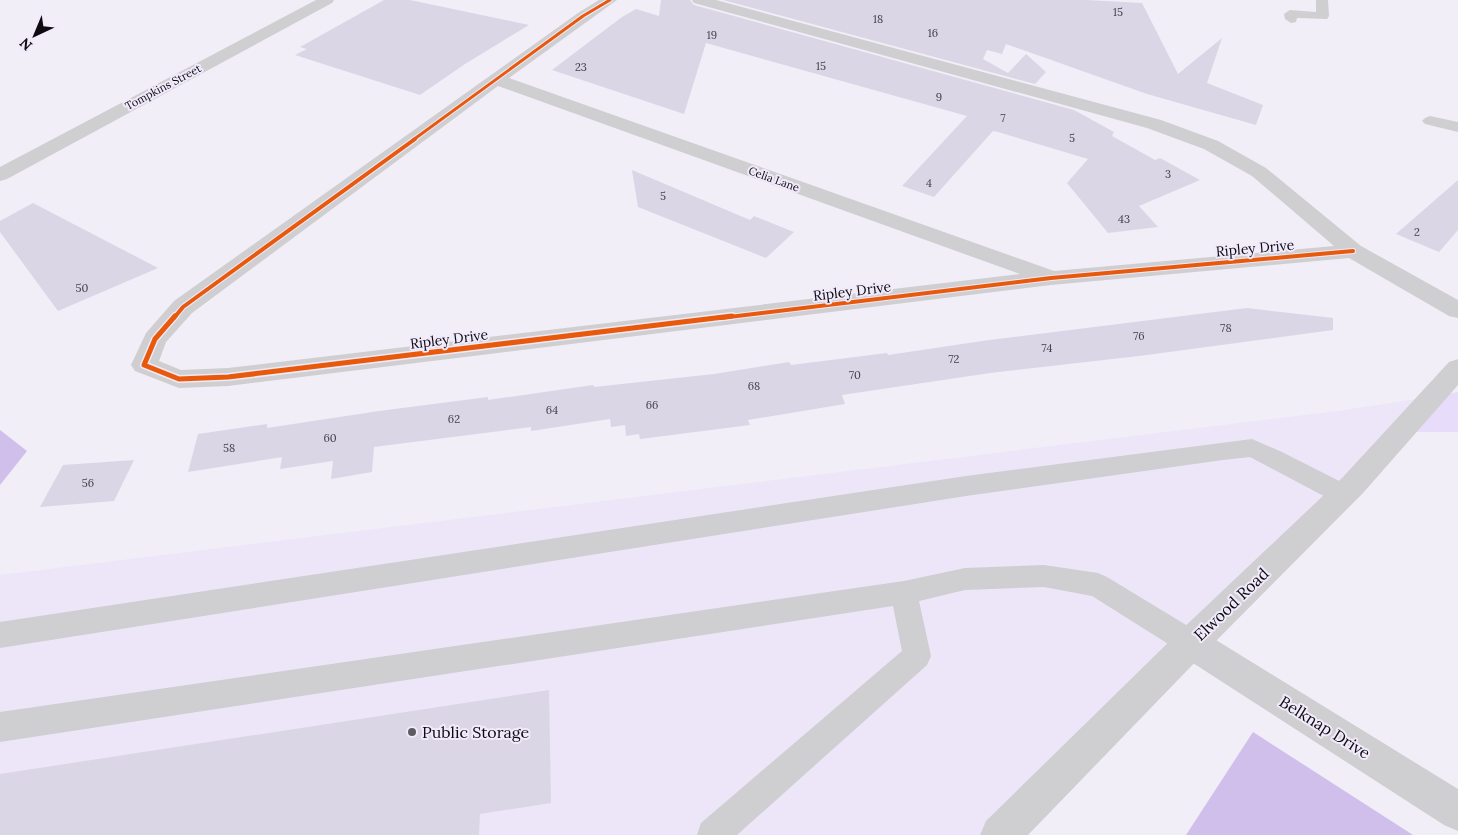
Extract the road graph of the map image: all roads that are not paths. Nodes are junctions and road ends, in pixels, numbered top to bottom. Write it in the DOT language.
graph roads {
  1 [pos="327,0"];
  2 [pos="610,0"];
  3 [pos="699,0"];
  4 [pos="1322,0"];
  5 [pos="1291,19"];
  6 [pos="497,80"];
  7 [pos="1430,121"];
  8 [pos="1458,127"];
  9 [pos="0,174"];
  10 [pos="1353,251"];
  11 [pos="1051,278"];
  12 [pos="1458,310"];
  13 [pos="1458,368"];
  14 [pos="1344,495"];
  15 [pos="904,593"];
  16 [pos="0,635"];
  17 [pos="1191,643"];
  18 [pos="0,727"];
  19 [pos="1458,811"];
  20 [pos="713,835"];
  21 [pos="1000,835"];
  1 -- 9 [label="street, Tompkins Street"];
  2 -- 6 [label="street, Ripley Drive"];
  3 -- 10 [label="street"];
  4 -- 5 [label="lane"];
  6 -- 11 [label="street, Celia Lane"];
  6 -- 11 [label="street, Ripley Drive"];
  7 -- 8 [label="lane"];
  10 -- 11 [label="street, Ripley Drive"];
  10 -- 12 [label="street"];
  13 -- 14 [label="street, Elwood Road"];
  14 -- 16 [label="lane"];
  14 -- 17 [label="street, Elwood Road"];
  15 -- 17 [label="lane"];
  15 -- 18 [label="lane"];
  15 -- 20 [label="lane"];
  17 -- 19 [label="street, Belknap Drive"];
  17 -- 21 [label="street, Elwood Road"];
}
